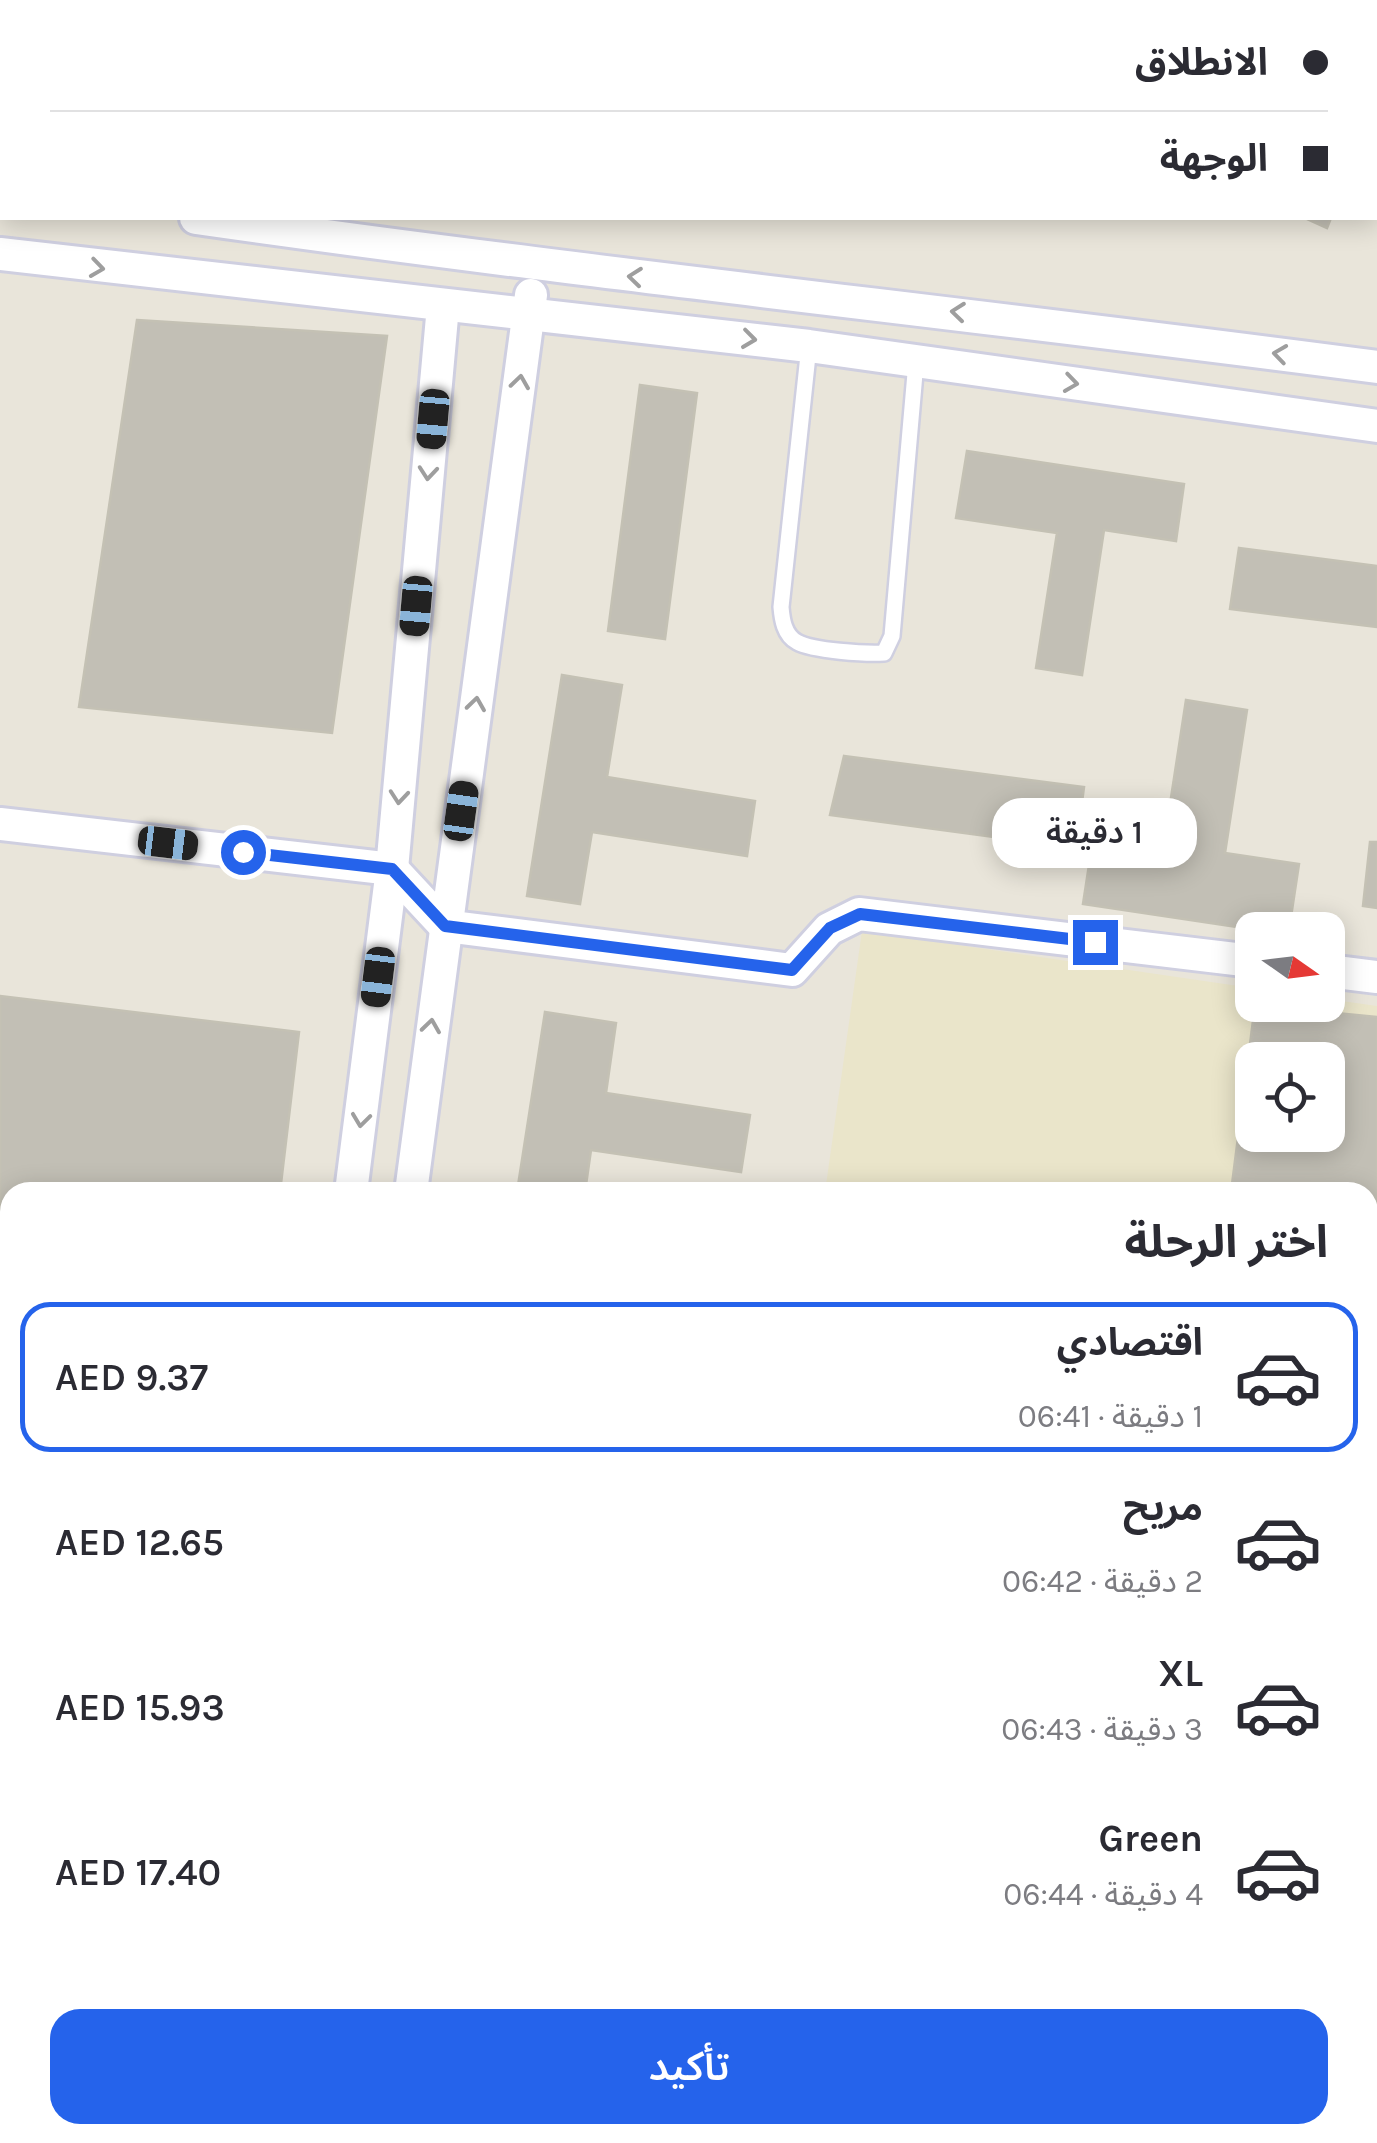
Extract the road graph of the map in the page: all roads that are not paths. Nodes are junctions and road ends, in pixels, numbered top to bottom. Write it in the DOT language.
graph roads {
  1 [pos="210,220"];
  2 [pos="0,254"];
  3 [pos="534,266"];
  4 [pos="443,306"];
  5 [pos="530,313"];
  6 [pos="809,346"];
  7 [pos="916,362"];
  8 [pos="1377,367"];
  9 [pos="1377,426"];
  10 [pos="0,824"];
  11 [pos="392,869"];
  12 [pos="445,926"];
  13 [pos="1235,960"];
  14 [pos="1345,972"];
  15 [pos="1377,977"];
  16 [pos="353,1182"];
  17 [pos="412,1182"];
  1 -- 3 [label="street"];
  2 -- 4 [label="street, one-way"];
  3 -- 5 [label="street"];
  8 -- 3 [label="street, one-way"];
  4 -- 5 [label="street"];
  4 -- 11 [label="street, one-way"];
  5 -- 6 [label="street, one-way"];
  12 -- 5 [label="street, one-way"];
  6 -- 7 [label="street"];
  6 -- 7 [label="lane"];
  7 -- 9 [label="street, one-way"];
  10 -- 11 [label="street"];
  11 -- 12 [label="street"];
  11 -- 16 [label="street, one-way"];
  12 -- 13 [label="street"];
  17 -- 12 [label="street, one-way"];
  14 -- 15 [label="street"];
}
